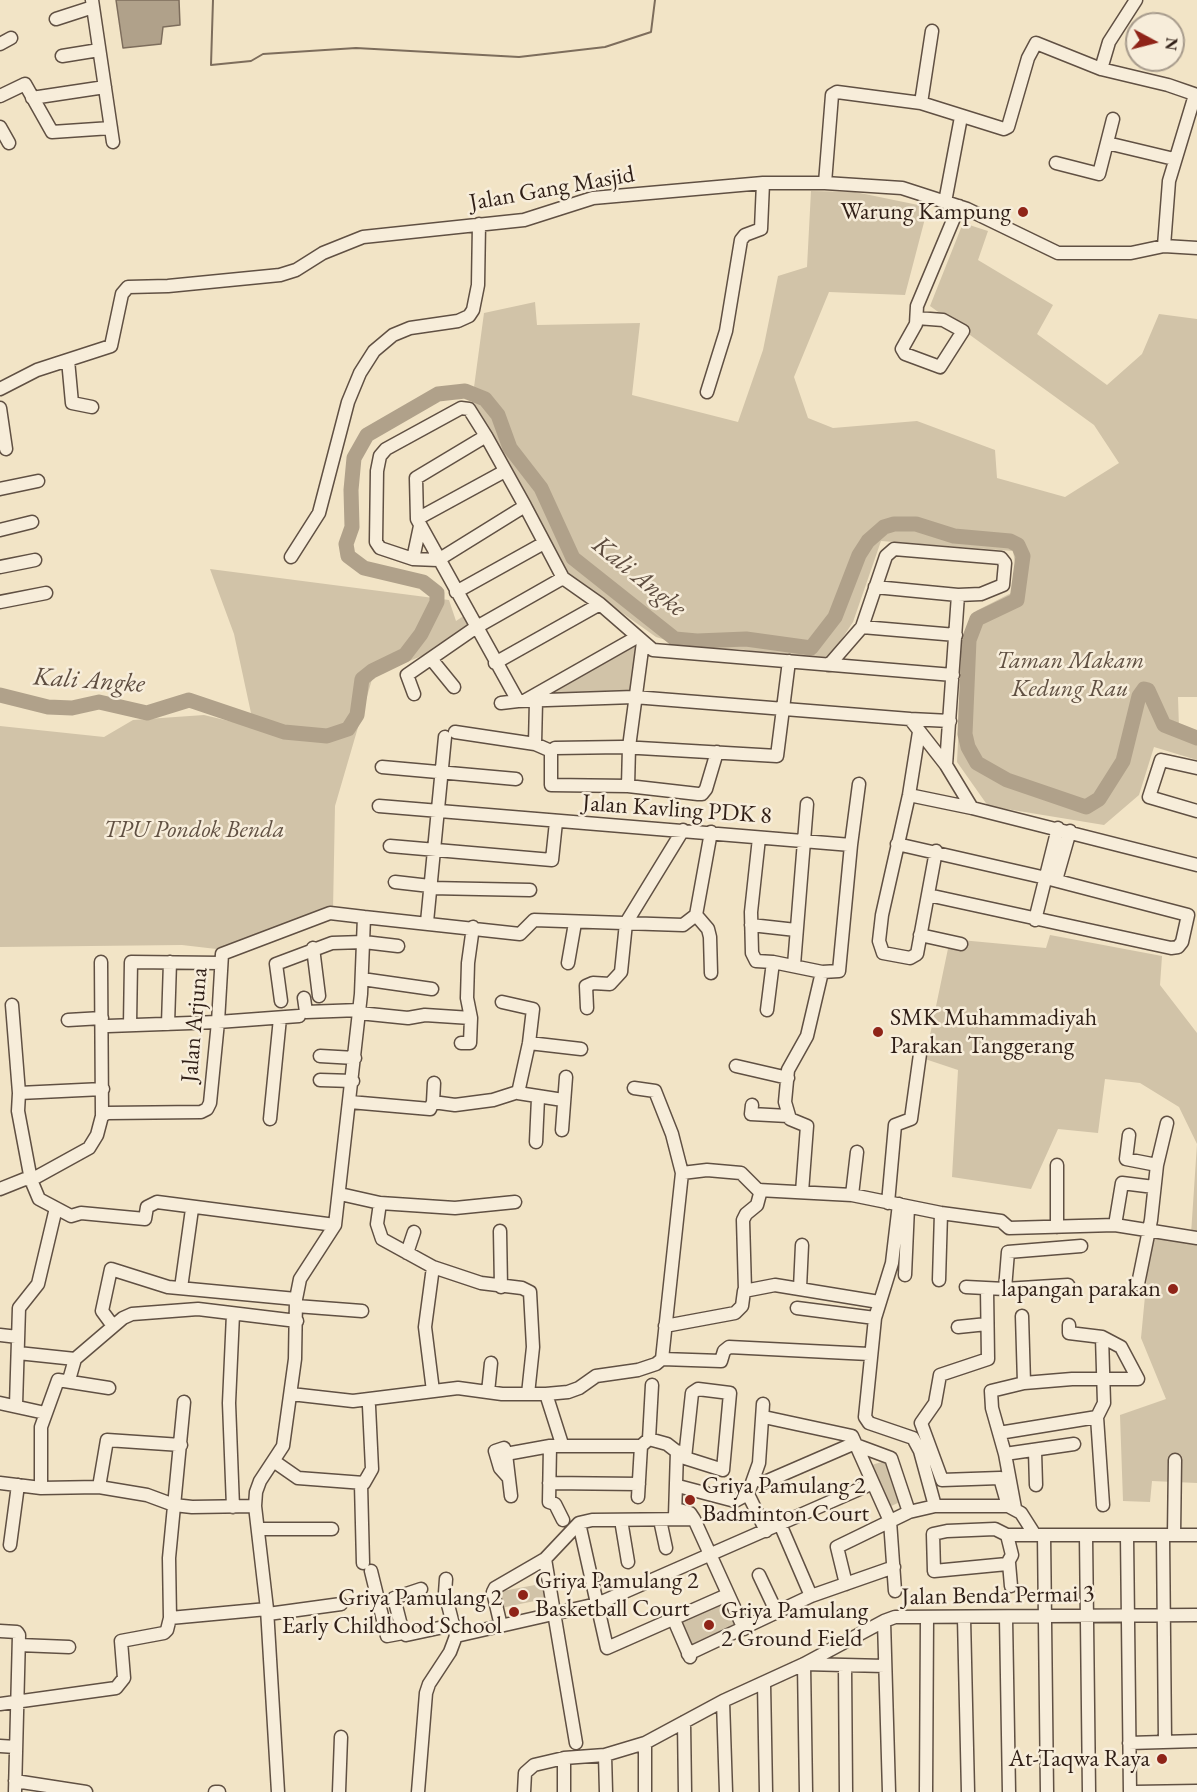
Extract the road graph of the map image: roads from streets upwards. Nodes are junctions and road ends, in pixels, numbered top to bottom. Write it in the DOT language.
graph roads {
  1 [pos="1136,0"];
  2 [pos="93,4"];
  3 [pos="56,19"];
  4 [pos="932,31"];
  5 [pos="99,50"];
  6 [pos="62,56"];
  7 [pos="1101,69"];
  8 [pos="105,87"];
  9 [pos="1196,95"];
  10 [pos="0,96"];
  11 [pos="32,98"];
  12 [pos="921,103"];
  13 [pos="961,117"];
  14 [pos="1113,119"];
  15 [pos="0,127"];
  16 [pos="111,128"];
  17 [pos="113,142"];
  18 [pos="9,143"];
  19 [pos="1107,143"];
  20 [pos="1174,159"];
  21 [pos="1056,163"];
  22 [pos="763,183"];
  23 [pos="825,183"];
  24 [pos="945,201"];
  25 [pos="959,206"];
  26 [pos="479,224"];
  27 [pos="1164,246"];
  28 [pos="1197,248"];
  29 [pos="917,318"];
  30 [pos="69,360"];
  31 [pos="0,389"];
  32 [pos="707,392"];
  33 [pos="92,407"];
  34 [pos="0,408"];
  35 [pos="486,436"];
  36 [pos="6,449"];
  37 [pos="506,471"];
  38 [pos="38,481"];
  39 [pos="0,489"];
  40 [pos="525,506"];
  41 [pos="32,522"];
  42 [pos="418,523"];
  43 [pos="0,530"];
  44 [pos="544,543"];
  45 [pos="291,557"];
  46 [pos="413,559"];
  47 [pos="35,560"];
  48 [pos="438,560"];
  49 [pos="0,567"];
  50 [pos="563,578"];
  51 [pos="875,587"];
  52 [pos="456,592"];
  53 [pos="45,593"];
  54 [pos="958,595"];
  55 [pos="0,602"];
  56 [pos="600,604"];
  57 [pos="862,627"];
  58 [pos="476,628"];
  59 [pos="956,635"];
  60 [pos="640,639"];
  61 [pos="432,660"];
  62 [pos="789,661"];
  63 [pos="495,663"];
  64 [pos="829,665"];
  65 [pos="953,675"];
  66 [pos="454,687"];
  67 [pos="414,694"];
  68 [pos="634,697"];
  69 [pos="526,701"];
  70 [pos="501,704"];
  71 [pos="784,710"];
  72 [pos="910,719"];
  73 [pos="950,721"];
  74 [pos="919,732"];
  75 [pos="536,744"];
  76 [pos="629,747"];
  77 [pos="551,751"];
  78 [pos="717,752"];
  79 [pos="946,765"];
  80 [pos="382,767"];
  81 [pos="1197,768"];
  82 [pos="441,773"];
  83 [pos="516,779"];
  84 [pos="859,784"];
  85 [pos="627,786"];
  86 [pos="909,795"];
  87 [pos="807,804"];
  88 [pos="379,806"];
  89 [pos="972,808"];
  90 [pos="438,811"];
  91 [pos="1197,811"];
  92 [pos="556,822"];
  93 [pos="683,830"];
  94 [pos="1064,830"];
  95 [pos="711,832"];
  96 [pos="759,838"];
  97 [pos="806,842"];
  98 [pos="897,844"];
  99 [pos="851,845"];
  100 [pos="390,846"];
  101 [pos="434,849"];
  102 [pos="936,851"];
  103 [pos="1197,865"];
  104 [pos="1051,879"];
  105 [pos="395,882"];
  106 [pos="430,887"];
  107 [pos="530,890"];
  108 [pos="928,895"];
  109 [pos="696,915"];
  110 [pos="364,917"];
  111 [pos="1035,920"];
  112 [pos="427,922"];
  113 [pos="575,922"];
  114 [pos="626,923"];
  115 [pos="751,925"];
  116 [pos="473,927"];
  117 [pos="796,930"];
  118 [pos="920,935"];
  119 [pos="364,942"];
  120 [pos="961,944"];
  121 [pos="398,946"];
  122 [pos="313,948"];
  123 [pos="221,959"];
  124 [pos="101,962"];
  125 [pos="170,962"];
  126 [pos="773,962"];
  127 [pos="568,963"];
  128 [pos="794,965"];
  129 [pos="822,972"];
  130 [pos="711,973"];
  131 [pos="362,978"];
  132 [pos="432,988"];
  133 [pos="319,996"];
  134 [pos="304,998"];
  135 [pos="281,1001"];
  136 [pos="502,1002"];
  137 [pos="12,1005"];
  138 [pos="587,1008"];
  139 [pos="767,1010"];
  140 [pos="359,1011"];
  141 [pos="299,1016"];
  142 [pos="280,1018"];
  143 [pos="471,1018"];
  144 [pos="68,1020"];
  145 [pos="105,1022"];
  146 [pos="218,1022"];
  147 [pos="168,1024"];
  148 [pos="130,1025"];
  149 [pos="461,1043"];
  150 [pos="529,1043"];
  151 [pos="580,1049"];
  152 [pos="920,1054"];
  153 [pos="320,1056"];
  154 [pos="355,1058"];
  155 [pos="736,1066"];
  156 [pos="566,1077"];
  157 [pos="788,1078"];
  158 [pos="320,1080"];
  159 [pos="353,1081"];
  160 [pos="434,1083"];
  161 [pos="634,1088"];
  162 [pos="103,1089"];
  163 [pos="518,1092"];
  164 [pos="19,1093"];
  165 [pos="538,1098"];
  166 [pos="563,1100"];
  167 [pos="350,1102"];
  168 [pos="433,1102"];
  169 [pos="752,1104"];
  170 [pos="102,1116"];
  171 [pos="788,1116"];
  172 [pos="270,1119"];
  173 [pos="1167,1123"];
  174 [pos="562,1130"];
  175 [pos="1129,1135"];
  176 [pos="536,1142"];
  177 [pos="857,1152"];
  178 [pos="1057,1165"];
  179 [pos="1157,1165"];
  180 [pos="682,1173"];
  181 [pos="31,1180"];
  182 [pos="1154,1188"];
  183 [pos="0,1189"];
  184 [pos="761,1190"];
  185 [pos="802,1192"];
  186 [pos="340,1194"];
  187 [pos="852,1195"];
  188 [pos="515,1202"];
  189 [pos="380,1203"];
  190 [pos="898,1205"];
  191 [pos="56,1208"];
  192 [pos="192,1209"];
  193 [pos="941,1213"];
  194 [pos="335,1225"];
  195 [pos="1115,1225"];
  196 [pos="1057,1227"];
  197 [pos="1149,1230"];
  198 [pos="500,1231"];
  199 [pos="414,1232"];
  200 [pos="1197,1238"];
  201 [pos="802,1245"];
  202 [pos="1081,1246"];
  203 [pos="407,1253"];
  204 [pos="432,1268"];
  205 [pos="905,1275"];
  206 [pos="939,1280"];
  207 [pos="1138,1284"];
  208 [pos="1068,1285"];
  209 [pos="501,1287"];
  210 [pos="966,1287"];
  211 [pos="181,1288"];
  212 [pos="800,1288"];
  213 [pos="987,1289"];
  214 [pos="745,1290"];
  215 [pos="1005,1290"];
  216 [pos="296,1302"];
  217 [pos="879,1302"];
  218 [pos="797,1308"];
  219 [pos="362,1311"];
  220 [pos="233,1314"];
  221 [pos="1022,1316"];
  222 [pos="875,1318"];
  223 [pos="297,1321"];
  224 [pos="987,1324"];
  225 [pos="1069,1324"];
  226 [pos="113,1326"];
  227 [pos="665,1326"];
  228 [pos="958,1327"];
  229 [pos="0,1335"];
  230 [pos="1102,1336"];
  231 [pos="18,1337"];
  232 [pos="18,1353"];
  233 [pos="869,1354"];
  234 [pos="75,1359"];
  235 [pos="662,1359"];
  236 [pos="491,1363"];
  237 [pos="1102,1378"];
  238 [pos="69,1380"];
  239 [pos="1024,1383"];
  240 [pos="652,1385"];
  241 [pos="109,1388"];
  242 [pos="434,1391"];
  243 [pos="488,1392"];
  244 [pos="291,1394"];
  245 [pos="546,1394"];
  246 [pos="528,1395"];
  247 [pos="184,1402"];
  248 [pos="0,1403"];
  249 [pos="16,1405"];
  250 [pos="369,1406"];
  251 [pos="45,1413"];
  252 [pos="1097,1417"];
  253 [pos="999,1433"];
  254 [pos="645,1443"];
  255 [pos="181,1444"];
  256 [pos="855,1444"];
  257 [pos="1074,1444"];
  258 [pos="556,1445"];
  259 [pos="1035,1451"];
  260 [pos="681,1454"];
  261 [pos="1005,1454"];
  262 [pos="1175,1461"];
  263 [pos="275,1462"];
  264 [pos="755,1479"];
  265 [pos="0,1483"];
  266 [pos="549,1483"];
  267 [pos="361,1484"];
  268 [pos="639,1484"];
  269 [pos="871,1484"];
  270 [pos="18,1485"];
  271 [pos="1036,1485"];
  272 [pos="678,1486"];
  273 [pos="99,1487"];
  274 [pos="41,1488"];
  275 [pos="748,1494"];
  276 [pos="511,1496"];
  277 [pos="638,1497"];
  278 [pos="1103,1505"];
  279 [pos="174,1506"];
  280 [pos="255,1506"];
  281 [pos="935,1506"];
  282 [pos="233,1507"];
  283 [pos="1012,1507"];
  284 [pos="909,1512"];
  285 [pos="675,1515"];
  286 [pos="563,1520"];
  287 [pos="621,1520"];
  288 [pos="660,1520"];
  289 [pos="890,1521"];
  290 [pos="579,1522"];
  291 [pos="780,1524"];
  292 [pos="259,1529"];
  293 [pos="332,1529"];
  294 [pos="766,1531"];
  295 [pos="1007,1535"];
  296 [pos="1040,1535"];
  297 [pos="1197,1535"];
  298 [pos="1086,1536"];
  299 [pos="1127,1536"];
  300 [pos="1169,1536"];
  301 [pos="10,1545"];
  302 [pos="666,1548"];
  303 [pos="710,1556"];
  304 [pos="545,1559"];
  305 [pos="628,1562"];
  306 [pos="1009,1563"];
  307 [pos="894,1567"];
  308 [pos="759,1575"];
  309 [pos="446,1579"];
  310 [pos="846,1584"];
  311 [pos="1011,1586"];
  312 [pos="421,1589"];
  313 [pos="895,1591"];
  314 [pos="728,1595"];
  315 [pos="811,1596"];
  316 [pos="340,1604"];
  317 [pos="597,1604"];
  318 [pos="776,1611"];
  319 [pos="267,1612"];
  320 [pos="1164,1615"];
  321 [pos="1197,1615"];
  322 [pos="556,1616"];
  323 [pos="1128,1616"];
  324 [pos="1086,1617"];
  325 [pos="170,1618"];
  326 [pos="927,1618"];
  327 [pos="964,1618"];
  328 [pos="1006,1618"];
  329 [pos="1045,1618"];
  330 [pos="674,1620"];
  331 [pos="884,1621"];
  332 [pos="501,1626"];
  333 [pos="744,1629"];
  334 [pos="454,1630"];
  335 [pos="0,1631"];
  336 [pos="403,1632"];
  337 [pos="20,1645"];
  338 [pos="69,1647"];
  339 [pos="804,1664"];
  340 [pos="845,1666"];
  341 [pos="885,1666"];
  342 [pos="764,1683"];
  343 [pos="723,1701"];
  344 [pos="0,1704"];
  345 [pos="16,1704"];
  346 [pos="684,1722"];
  347 [pos="341,1737"];
  348 [pos="1166,1741"];
  349 [pos="1197,1741"];
  350 [pos="576,1743"];
  351 [pos="645,1743"];
  352 [pos="1129,1743"];
  353 [pos="0,1746"];
  354 [pos="16,1747"];
  355 [pos="606,1755"];
  356 [pos="564,1758"];
  357 [pos="15,1787"];
  358 [pos="62,1790"];
  359 [pos="1197,1791"];
  360 [pos="87,1792"];
  361 [pos="278,1792"];
  362 [pos="339,1792"];
  363 [pos="418,1792"];
  364 [pos="524,1792"];
  365 [pos="564,1792"];
  366 [pos="606,1792"];
  367 [pos="645,1792"];
  368 [pos="685,1792"];
  369 [pos="726,1792"];
  370 [pos="766,1792"];
  371 [pos="806,1792"];
  372 [pos="846,1792"];
  373 [pos="889,1792"];
  374 [pos="926,1792"];
  375 [pos="968,1792"];
  376 [pos="1009,1792"];
  377 [pos="1047,1792"];
  378 [pos="1089,1792"];
  379 [pos="1130,1792"];
  380 [pos="1135,1792"];
  381 [pos="1170,1792"];
  1 -- 7 [label="street"];
  2 -- 3 [label="street"];
  2 -- 5 [label="street"];
  4 -- 12 [label="street"];
  5 -- 6 [label="street"];
  5 -- 8 [label="street"];
  7 -- 9 [label="street"];
  7 -- 13 [label="street"];
  8 -- 11 [label="street"];
  8 -- 16 [label="street"];
  9 -- 20 [label="street"];
  10 -- 11 [label="street"];
  11 -- 16 [label="street"];
  12 -- 13 [label="street"];
  12 -- 23 [label="street"];
  13 -- 24 [label="street"];
  14 -- 19 [label="street"];
  15 -- 18 [label="street"];
  16 -- 17 [label="street"];
  19 -- 20 [label="street"];
  19 -- 21 [label="street"];
  20 -- 27 [label="street"];
  22 -- 23 [label="street, Jalan Gang Masjid"];
  22 -- 26 [label="street, Jalan Gang Masjid"];
  22 -- 32 [label="street"];
  23 -- 24 [label="street, Jalan Gang Masjid"];
  24 -- 25 [label="street, Jalan Gang Masjid"];
  25 -- 27 [label="street, Jalan Gang Masjid"];
  25 -- 29 [label="street"];
  26 -- 30 [label="street, Jalan Gang Masjid"];
  26 -- 45 [label="street"];
  27 -- 28 [label="street, Jalan Gang Masjid"];
  29 -- 29 [label="street"];
  30 -- 31 [label="street, Jalan Gang Masjid"];
  30 -- 33 [label="street"];
  34 -- 36 [label="street"];
  35 -- 37 [label="street"];
  35 -- 42 [label="street"];
  35 -- 46 [label="street"];
  37 -- 40 [label="street"];
  37 -- 42 [label="street"];
  38 -- 39 [label="street"];
  40 -- 44 [label="street"];
  40 -- 48 [label="street"];
  41 -- 43 [label="street"];
  42 -- 46 [label="street"];
  42 -- 48 [label="street"];
  44 -- 50 [label="street"];
  44 -- 52 [label="street"];
  46 -- 48 [label="street"];
  47 -- 49 [label="street"];
  48 -- 52 [label="street"];
  50 -- 56 [label="street"];
  50 -- 58 [label="street"];
  51 -- 54 [label="street"];
  51 -- 54 [label="street"];
  51 -- 57 [label="street"];
  52 -- 58 [label="street"];
  53 -- 55 [label="street"];
  54 -- 59 [label="street"];
  56 -- 60 [label="street"];
  56 -- 63 [label="street"];
  57 -- 59 [label="street"];
  57 -- 64 [label="street"];
  58 -- 61 [label="street"];
  58 -- 63 [label="street"];
  59 -- 65 [label="street"];
  60 -- 62 [label="street"];
  60 -- 68 [label="street"];
  60 -- 69 [label="street"];
  61 -- 66 [label="street"];
  61 -- 67 [label="street"];
  62 -- 64 [label="street"];
  62 -- 71 [label="street"];
  63 -- 69 [label="street"];
  64 -- 65 [label="street"];
  65 -- 73 [label="street"];
  68 -- 69 [label="street"];
  68 -- 71 [label="street"];
  68 -- 76 [label="street"];
  69 -- 70 [label="street"];
  69 -- 75 [label="street"];
  71 -- 72 [label="street"];
  71 -- 78 [label="street"];
  72 -- 73 [label="street"];
  72 -- 74 [label="street"];
  73 -- 79 [label="street"];
  74 -- 79 [label="street"];
  74 -- 86 [label="street"];
  75 -- 77 [label="street"];
  75 -- 82 [label="street"];
  76 -- 77 [label="street"];
  76 -- 78 [label="street"];
  76 -- 85 [label="street"];
  77 -- 85 [label="street"];
  78 -- 85 [label="street"];
  79 -- 89 [label="street"];
  80 -- 82 [label="street"];
  81 -- 91 [label="street"];
  82 -- 83 [label="street"];
  82 -- 90 [label="street"];
  84 -- 99 [label="street"];
  86 -- 89 [label="street"];
  86 -- 98 [label="street"];
  87 -- 97 [label="street"];
  88 -- 90 [label="street, Jalan Kavling PDK 8"];
  89 -- 94 [label="street"];
  90 -- 92 [label="street, Jalan Kavling PDK 8"];
  90 -- 101 [label="street"];
  92 -- 93 [label="street, Jalan Kavling PDK 8"];
  92 -- 101 [label="street"];
  93 -- 95 [label="street, Jalan Kavling PDK 8"];
  93 -- 114 [label="street"];
  94 -- 103 [label="street"];
  94 -- 104 [label="street"];
  95 -- 96 [label="street, Jalan Kavling PDK 8"];
  95 -- 109 [label="street"];
  96 -- 97 [label="street, Jalan Kavling PDK 8"];
  96 -- 115 [label="street"];
  97 -- 99 [label="street, Jalan Kavling PDK 8"];
  97 -- 117 [label="street"];
  98 -- 102 [label="street"];
  98 -- 118 [label="street"];
  99 -- 129 [label="street"];
  100 -- 101 [label="street"];
  101 -- 106 [label="street"];
  102 -- 104 [label="street"];
  102 -- 108 [label="street"];
  104 -- 111 [label="street"];
  104 -- 111 [label="street"];
  105 -- 106 [label="street"];
  106 -- 107 [label="street"];
  106 -- 112 [label="street"];
  108 -- 111 [label="street"];
  108 -- 118 [label="street"];
  109 -- 114 [label="street"];
  109 -- 130 [label="street"];
  110 -- 112 [label="street"];
  110 -- 119 [label="street"];
  110 -- 123 [label="street"];
  112 -- 116 [label="street"];
  113 -- 114 [label="street"];
  113 -- 116 [label="street"];
  113 -- 127 [label="street"];
  114 -- 138 [label="street"];
  115 -- 117 [label="street"];
  115 -- 126 [label="street"];
  116 -- 143 [label="street"];
  117 -- 128 [label="street"];
  118 -- 120 [label="street"];
  119 -- 121 [label="street"];
  119 -- 122 [label="street"];
  119 -- 131 [label="street"];
  122 -- 133 [label="street"];
  122 -- 135 [label="street"];
  123 -- 125 [label="street"];
  123 -- 146 [label="street, Jalan Arjuna"];
  124 -- 145 [label="street"];
  125 -- 147 [label="street"];
  125 -- 148 [label="street"];
  126 -- 128 [label="street"];
  126 -- 139 [label="street"];
  128 -- 129 [label="street"];
  129 -- 157 [label="street"];
  131 -- 132 [label="street"];
  131 -- 140 [label="street"];
  134 -- 140 [label="street"];
  136 -- 150 [label="street"];
  137 -- 164 [label="street"];
  140 -- 143 [label="street"];
  140 -- 154 [label="street"];
  141 -- 142 [label="street"];
  142 -- 146 [label="street"];
  142 -- 172 [label="street"];
  143 -- 149 [label="street"];
  144 -- 145 [label="street"];
  145 -- 148 [label="street"];
  145 -- 162 [label="street"];
  146 -- 147 [label="street"];
  146 -- 170 [label="street, Jalan Arjuna"];
  147 -- 148 [label="street"];
  150 -- 151 [label="street"];
  150 -- 163 [label="street"];
  152 -- 190 [label="street"];
  153 -- 154 [label="street"];
  154 -- 159 [label="street"];
  155 -- 157 [label="street"];
  156 -- 166 [label="street"];
  157 -- 171 [label="street"];
  158 -- 159 [label="street"];
  159 -- 167 [label="street"];
  160 -- 168 [label="street"];
  161 -- 180 [label="street"];
  162 -- 164 [label="street"];
  162 -- 170 [label="street"];
  163 -- 165 [label="street"];
  163 -- 168 [label="street"];
  164 -- 181 [label="street"];
  165 -- 166 [label="street"];
  165 -- 176 [label="street"];
  166 -- 174 [label="street"];
  167 -- 168 [label="street"];
  167 -- 186 [label="street"];
  169 -- 171 [label="street"];
  170 -- 181 [label="street"];
  171 -- 185 [label="street"];
  173 -- 179 [label="street"];
  175 -- 179 [label="street"];
  177 -- 187 [label="street"];
  178 -- 196 [label="street"];
  179 -- 182 [label="street"];
  180 -- 184 [label="street"];
  180 -- 227 [label="street"];
  181 -- 183 [label="street"];
  181 -- 191 [label="street"];
  182 -- 195 [label="street"];
  182 -- 197 [label="street"];
  184 -- 185 [label="street"];
  184 -- 214 [label="street"];
  185 -- 187 [label="street"];
  186 -- 189 [label="street"];
  186 -- 194 [label="street"];
  187 -- 190 [label="street"];
  188 -- 189 [label="street"];
  189 -- 203 [label="street"];
  190 -- 193 [label="street"];
  190 -- 205 [label="street"];
  190 -- 217 [label="street"];
  191 -- 192 [label="street"];
  191 -- 231 [label="street"];
  192 -- 194 [label="street"];
  192 -- 211 [label="street"];
  193 -- 196 [label="street"];
  193 -- 206 [label="street"];
  194 -- 216 [label="street"];
  195 -- 196 [label="street"];
  195 -- 197 [label="street"];
  197 -- 200 [label="street"];
  197 -- 207 [label="street"];
  198 -- 209 [label="street"];
  199 -- 203 [label="street"];
  201 -- 212 [label="street"];
  202 -- 215 [label="street"];
  203 -- 204 [label="street"];
  204 -- 209 [label="street"];
  204 -- 242 [label="street"];
  208 -- 215 [label="street"];
  209 -- 246 [label="street"];
  210 -- 213 [label="street"];
  211 -- 216 [label="street"];
  211 -- 226 [label="street"];
  212 -- 214 [label="street"];
  212 -- 217 [label="street"];
  213 -- 215 [label="street"];
  213 -- 224 [label="street"];
  214 -- 227 [label="street"];
  216 -- 219 [label="street"];
  216 -- 223 [label="street"];
  217 -- 222 [label="street"];
  218 -- 222 [label="street"];
  220 -- 223 [label="street"];
  220 -- 226 [label="street"];
  220 -- 282 [label="street"];
  221 -- 239 [label="street"];
  222 -- 233 [label="street"];
  223 -- 244 [label="street"];
  224 -- 228 [label="street"];
  224 -- 283 [label="street"];
  225 -- 230 [label="street"];
  226 -- 234 [label="street"];
  227 -- 235 [label="street"];
  229 -- 231 [label="street"];
  230 -- 237 [label="street"];
  230 -- 237 [label="street"];
  231 -- 232 [label="street"];
  232 -- 234 [label="street"];
  232 -- 249 [label="street"];
  233 -- 235 [label="street"];
  233 -- 281 [label="street"];
  234 -- 238 [label="street"];
  235 -- 245 [label="street"];
  236 -- 243 [label="street"];
  237 -- 239 [label="street"];
  237 -- 252 [label="street"];
  238 -- 241 [label="street"];
  238 -- 251 [label="street"];
  239 -- 253 [label="street"];
  240 -- 254 [label="street"];
  242 -- 243 [label="street"];
  242 -- 244 [label="street"];
  243 -- 246 [label="street"];
  244 -- 263 [label="street"];
  245 -- 246 [label="street"];
  245 -- 258 [label="street"];
  247 -- 255 [label="street"];
  248 -- 249 [label="street"];
  249 -- 251 [label="street"];
  250 -- 267 [label="street"];
  251 -- 274 [label="street"];
  252 -- 253 [label="street"];
  252 -- 278 [label="street"];
  253 -- 261 [label="street"];
  254 -- 258 [label="street"];
  254 -- 260 [label="street"];
  254 -- 268 [label="street"];
  255 -- 273 [label="street"];
  255 -- 279 [label="street"];
  256 -- 264 [label="street"];
  256 -- 264 [label="street"];
  256 -- 269 [label="street"];
  256 -- 284 [label="street"];
  257 -- 259 [label="street"];
  258 -- 266 [label="street"];
  258 -- 276 [label="street"];
  259 -- 261 [label="street"];
  259 -- 271 [label="street"];
  260 -- 260 [label="street"];
  260 -- 272 [label="street"];
  261 -- 283 [label="street"];
  262 -- 300 [label="street"];
  263 -- 267 [label="street"];
  263 -- 280 [label="street"];
  264 -- 275 [label="street"];
  265 -- 270 [label="street"];
  266 -- 268 [label="street"];
  266 -- 286 [label="street"];
  267 -- 336 [label="street"];
  268 -- 277 [label="street"];
  269 -- 289 [label="street"];
  269 -- 291 [label="street"];
  270 -- 274 [label="street"];
  270 -- 301 [label="street"];
  272 -- 275 [label="street"];
  272 -- 285 [label="street"];
  273 -- 274 [label="street"];
  273 -- 279 [label="street"];
  275 -- 294 [label="street"];
  279 -- 282 [label="street"];
  279 -- 325 [label="street"];
  280 -- 282 [label="street"];
  280 -- 292 [label="street"];
  281 -- 283 [label="street"];
  281 -- 284 [label="street"];
  283 -- 296 [label="street"];
  284 -- 289 [label="street"];
  285 -- 288 [label="street"];
  285 -- 303 [label="street"];
  287 -- 288 [label="street"];
  287 -- 290 [label="street"];
  287 -- 305 [label="street"];
  288 -- 302 [label="street"];
  289 -- 307 [label="street"];
  289 -- 310 [label="street"];
  290 -- 304 [label="street"];
  290 -- 317 [label="street"];
  291 -- 294 [label="street"];
  291 -- 315 [label="street"];
  292 -- 293 [label="street"];
  292 -- 319 [label="street"];
  294 -- 303 [label="street"];
  295 -- 296 [label="street"];
  295 -- 306 [label="street"];
  295 -- 306 [label="street"];
  296 -- 298 [label="street"];
  296 -- 329 [label="street"];
  297 -- 300 [label="street"];
  298 -- 299 [label="street"];
  298 -- 324 [label="street"];
  299 -- 300 [label="street"];
  299 -- 323 [label="street"];
  300 -- 320 [label="street"];
  303 -- 314 [label="street"];
  303 -- 317 [label="street"];
  304 -- 322 [label="street"];
  304 -- 332 [label="street"];
  306 -- 311 [label="street"];
  307 -- 310 [label="street"];
  307 -- 313 [label="street"];
  308 -- 318 [label="street"];
  309 -- 334 [label="street"];
  310 -- 315 [label="street"];
  312 -- 336 [label="street"];
  314 -- 330 [label="street"];
  314 -- 333 [label="street"];
  315 -- 318 [label="street"];
  316 -- 319 [label="street"];
  317 -- 322 [label="street"];
  317 -- 330 [label="street"];
  318 -- 333 [label="street"];
  319 -- 325 [label="street"];
  319 -- 361 [label="street"];
  320 -- 321 [label="street, Jalan Benda Permai 3"];
  320 -- 323 [label="street, Jalan Benda Permai 3"];
  320 -- 348 [label="street"];
  322 -- 332 [label="street"];
  322 -- 350 [label="street"];
  323 -- 324 [label="street, Jalan Benda Permai 3"];
  323 -- 352 [label="street"];
  324 -- 329 [label="street, Jalan Benda Permai 3"];
  324 -- 378 [label="street"];
  325 -- 345 [label="street"];
  326 -- 327 [label="street, Jalan Benda Permai 3"];
  326 -- 331 [label="street, Jalan Benda Permai 3"];
  326 -- 374 [label="street"];
  327 -- 328 [label="street, Jalan Benda Permai 3"];
  327 -- 375 [label="street"];
  328 -- 329 [label="street, Jalan Benda Permai 3"];
  328 -- 376 [label="street"];
  329 -- 377 [label="street"];
  330 -- 333 [label="street"];
  331 -- 339 [label="street, Jalan Benda Permai 3"];
  331 -- 341 [label="street"];
  332 -- 334 [label="street"];
  334 -- 336 [label="street"];
  334 -- 363 [label="street"];
  335 -- 337 [label="street"];
  337 -- 338 [label="street"];
  337 -- 345 [label="street"];
  339 -- 340 [label="street"];
  339 -- 342 [label="street, Jalan Benda Permai 3"];
  339 -- 371 [label="street"];
  340 -- 341 [label="street"];
  340 -- 372 [label="street"];
  341 -- 373 [label="street"];
  342 -- 343 [label="street, Jalan Benda Permai 3"];
  342 -- 370 [label="street"];
  343 -- 346 [label="street, Jalan Benda Permai 3"];
  343 -- 369 [label="street"];
  344 -- 345 [label="street"];
  345 -- 354 [label="street"];
  346 -- 351 [label="street, Jalan Benda Permai 3"];
  346 -- 368 [label="street"];
  347 -- 362 [label="street"];
  348 -- 349 [label="street"];
  348 -- 352 [label="street"];
  351 -- 355 [label="street, Jalan Benda Permai 3"];
  351 -- 367 [label="street"];
  352 -- 379 [label="street"];
  353 -- 354 [label="street"];
  354 -- 357 [label="street"];
  355 -- 356 [label="street, Jalan Benda Permai 3"];
  355 -- 366 [label="street"];
  356 -- 364 [label="street, Jalan Benda Permai 3"];
  356 -- 365 [label="street"];
  357 -- 358 [label="street"];
  358 -- 360 [label="street"];
  359 -- 381 [label="street"];
  380 -- 381 [label="street"];
}
